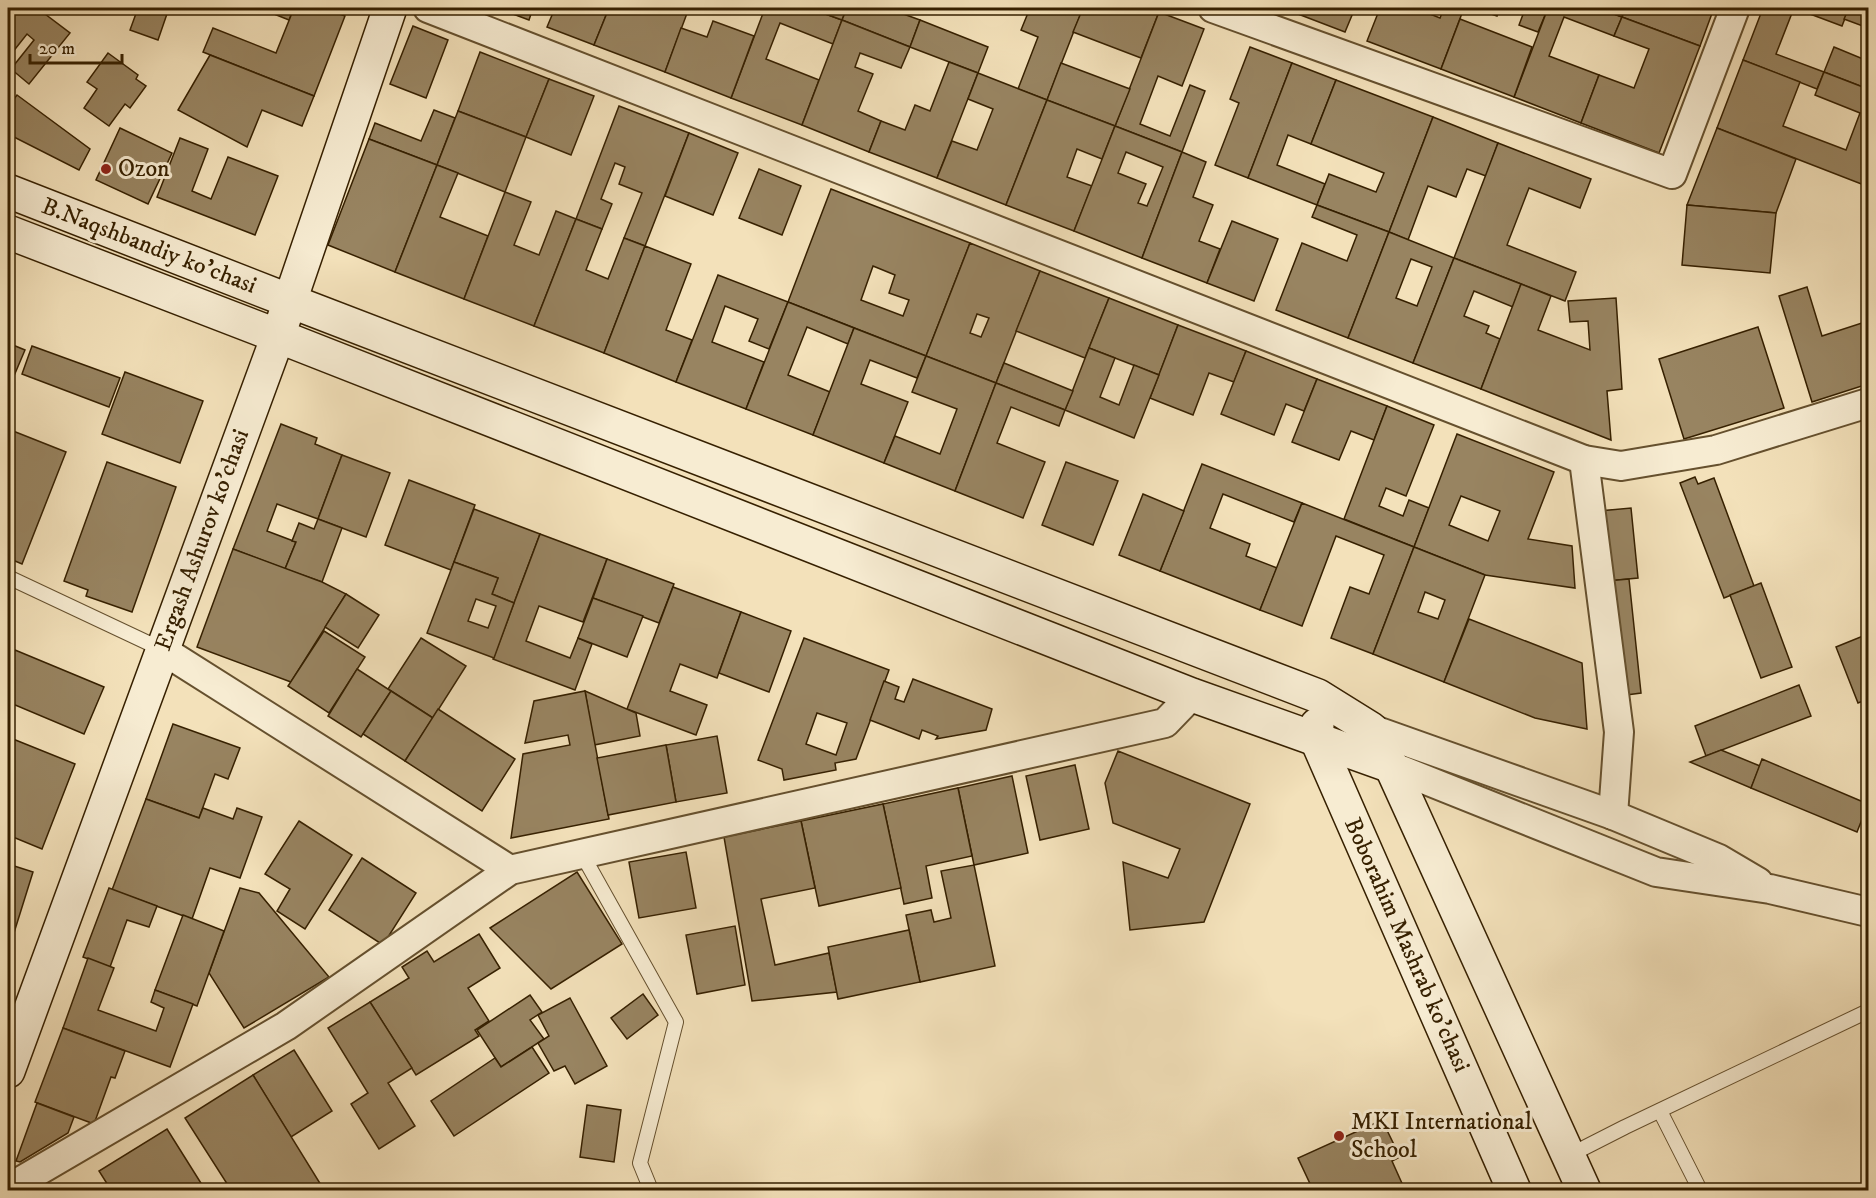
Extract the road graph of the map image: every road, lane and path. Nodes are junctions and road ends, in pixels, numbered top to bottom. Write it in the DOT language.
graph roads {
  1 [pos="390,8"];
  2 [pos="428,8"];
  3 [pos="1214,8"];
  4 [pos="1735,8"];
  5 [pos="8,191"];
  6 [pos="8,232"];
  7 [pos="290,301"];
  8 [pos="278,336"];
  9 [pos="1869,403"];
  10 [pos="1584,460"];
  11 [pos="8,577"];
  12 [pos="161,649"];
  13 [pos="1192,695"];
  14 [pos="1318,696"];
  15 [pos="1371,729"];
  16 [pos="1316,738"];
  17 [pos="1391,766"];
  18 [pos="1613,815"];
  19 [pos="582,854"];
  20 [pos="510,870"];
  21 [pos="1770,889"];
  22 [pos="1869,912"];
  23 [pos="1869,1011"];
  24 [pos="8,1071"];
  25 [pos="1659,1112"];
  26 [pos="1568,1156"];
  27 [pos="8,1185"];
  28 [pos="651,1191"];
  29 [pos="1514,1191"];
  30 [pos="1584,1191"];
  31 [pos="1700,1191"];
  1 -- 7 [label="main road, Ergash Ashurov ko'chasi"];
  2 -- 10 [label="street"];
  3 -- 4 [label="street"];
  5 -- 7 [label="main road, B.Naqshbandiy ko'chasi"];
  6 -- 8 [label="main road, B.Naqshbandiy ko'chasi"];
  7 -- 8 [label="main road, Ergash Ashurov ko'chasi"];
  7 -- 14 [label="main road, B.Naqshbandiy ko'chasi"];
  8 -- 12 [label="main road, Ergash Ashurov ko'chasi"];
  8 -- 13 [label="main road, B.Naqshbandiy ko'chasi"];
  9 -- 10 [label="street"];
  10 -- 18 [label="street"];
  11 -- 12 [label="lane"];
  12 -- 20 [label="street"];
  12 -- 24 [label="main road, Ergash Ashurov ko'chasi"];
  13 -- 16 [label="main road, B.Naqshbandiy ko'chasi"];
  13 -- 19 [label="street"];
  14 -- 15 [label="main road, B.Naqshbandiy ko'chasi"];
  14 -- 16 [label="main road, Boborahim Mashrab ko'chasi"];
  15 -- 17 [label="main road"];
  15 -- 18 [label="street"];
  16 -- 17 [label="main road, B.Naqshbandiy ko'chasi"];
  16 -- 29 [label="main road, Boborahim Mashrab ko'chasi"];
  17 -- 21 [label="street"];
  17 -- 26 [label="main road"];
  18 -- 21 [label="street"];
  19 -- 20 [label="street"];
  19 -- 28 [label="lane"];
  20 -- 27 [label="street"];
  21 -- 22 [label="street"];
  23 -- 25 [label="lane"];
  25 -- 26 [label="lane"];
  25 -- 31 [label="lane"];
  26 -- 30 [label="main road"];
}
